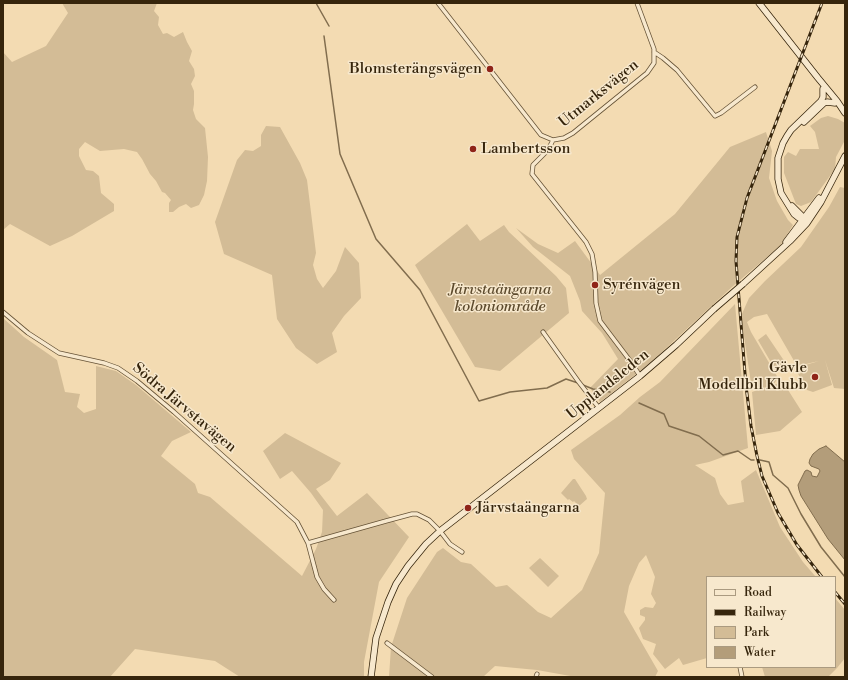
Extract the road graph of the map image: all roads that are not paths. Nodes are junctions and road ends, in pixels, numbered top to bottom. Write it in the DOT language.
graph roads {
  1 [pos="438,3"];
  2 [pos="638,3"];
  3 [pos="759,3"];
  4 [pos="654,52"];
  5 [pos="818,78"];
  6 [pos="755,87"];
  7 [pos="823,89"];
  8 [pos="835,103"];
  9 [pos="844,112"];
  10 [pos="553,140"];
  11 [pos="845,156"];
  12 [pos="805,221"];
  13 [pos="3,312"];
  14 [pos="543,332"];
  15 [pos="640,376"];
  16 [pos="599,408"];
  17 [pos="440,531"];
  18 [pos="308,543"];
  19 [pos="462,552"];
  20 [pos="334,600"];
  21 [pos="387,643"];
  22 [pos="371,677"];
  23 [pos="432,677"];
  1 -- 10 [label="street, Utmarksvägen"];
  2 -- 4 [label="street, Utmarksvägen"];
  3 -- 5 [label="street"];
  4 -- 6 [label="street"];
  4 -- 10 [label="street, Utmarksvägen"];
  5 -- 7 [label="street"];
  5 -- 9 [label="street"];
  7 -- 8 [label="street"];
  7 -- 12 [label="street"];
  8 -- 9 [label="street"];
  8 -- 12 [label="street"];
  10 -- 15 [label="street"];
  11 -- 12 [label="street, Upplandsleden"];
  12 -- 15 [label="street, Upplandsleden, bridge"];
  13 -- 18 [label="street, Södra Järvstavägen"];
  14 -- 16 [label="street"];
  15 -- 16 [label="street, Upplandsleden"];
  16 -- 17 [label="street, Upplandsleden"];
  17 -- 18 [label="street"];
  17 -- 19 [label="street"];
  17 -- 22 [label="street, Upplandsleden"];
  18 -- 20 [label="street, Södra Järvstavägen"];
  21 -- 23 [label="street"];
}
